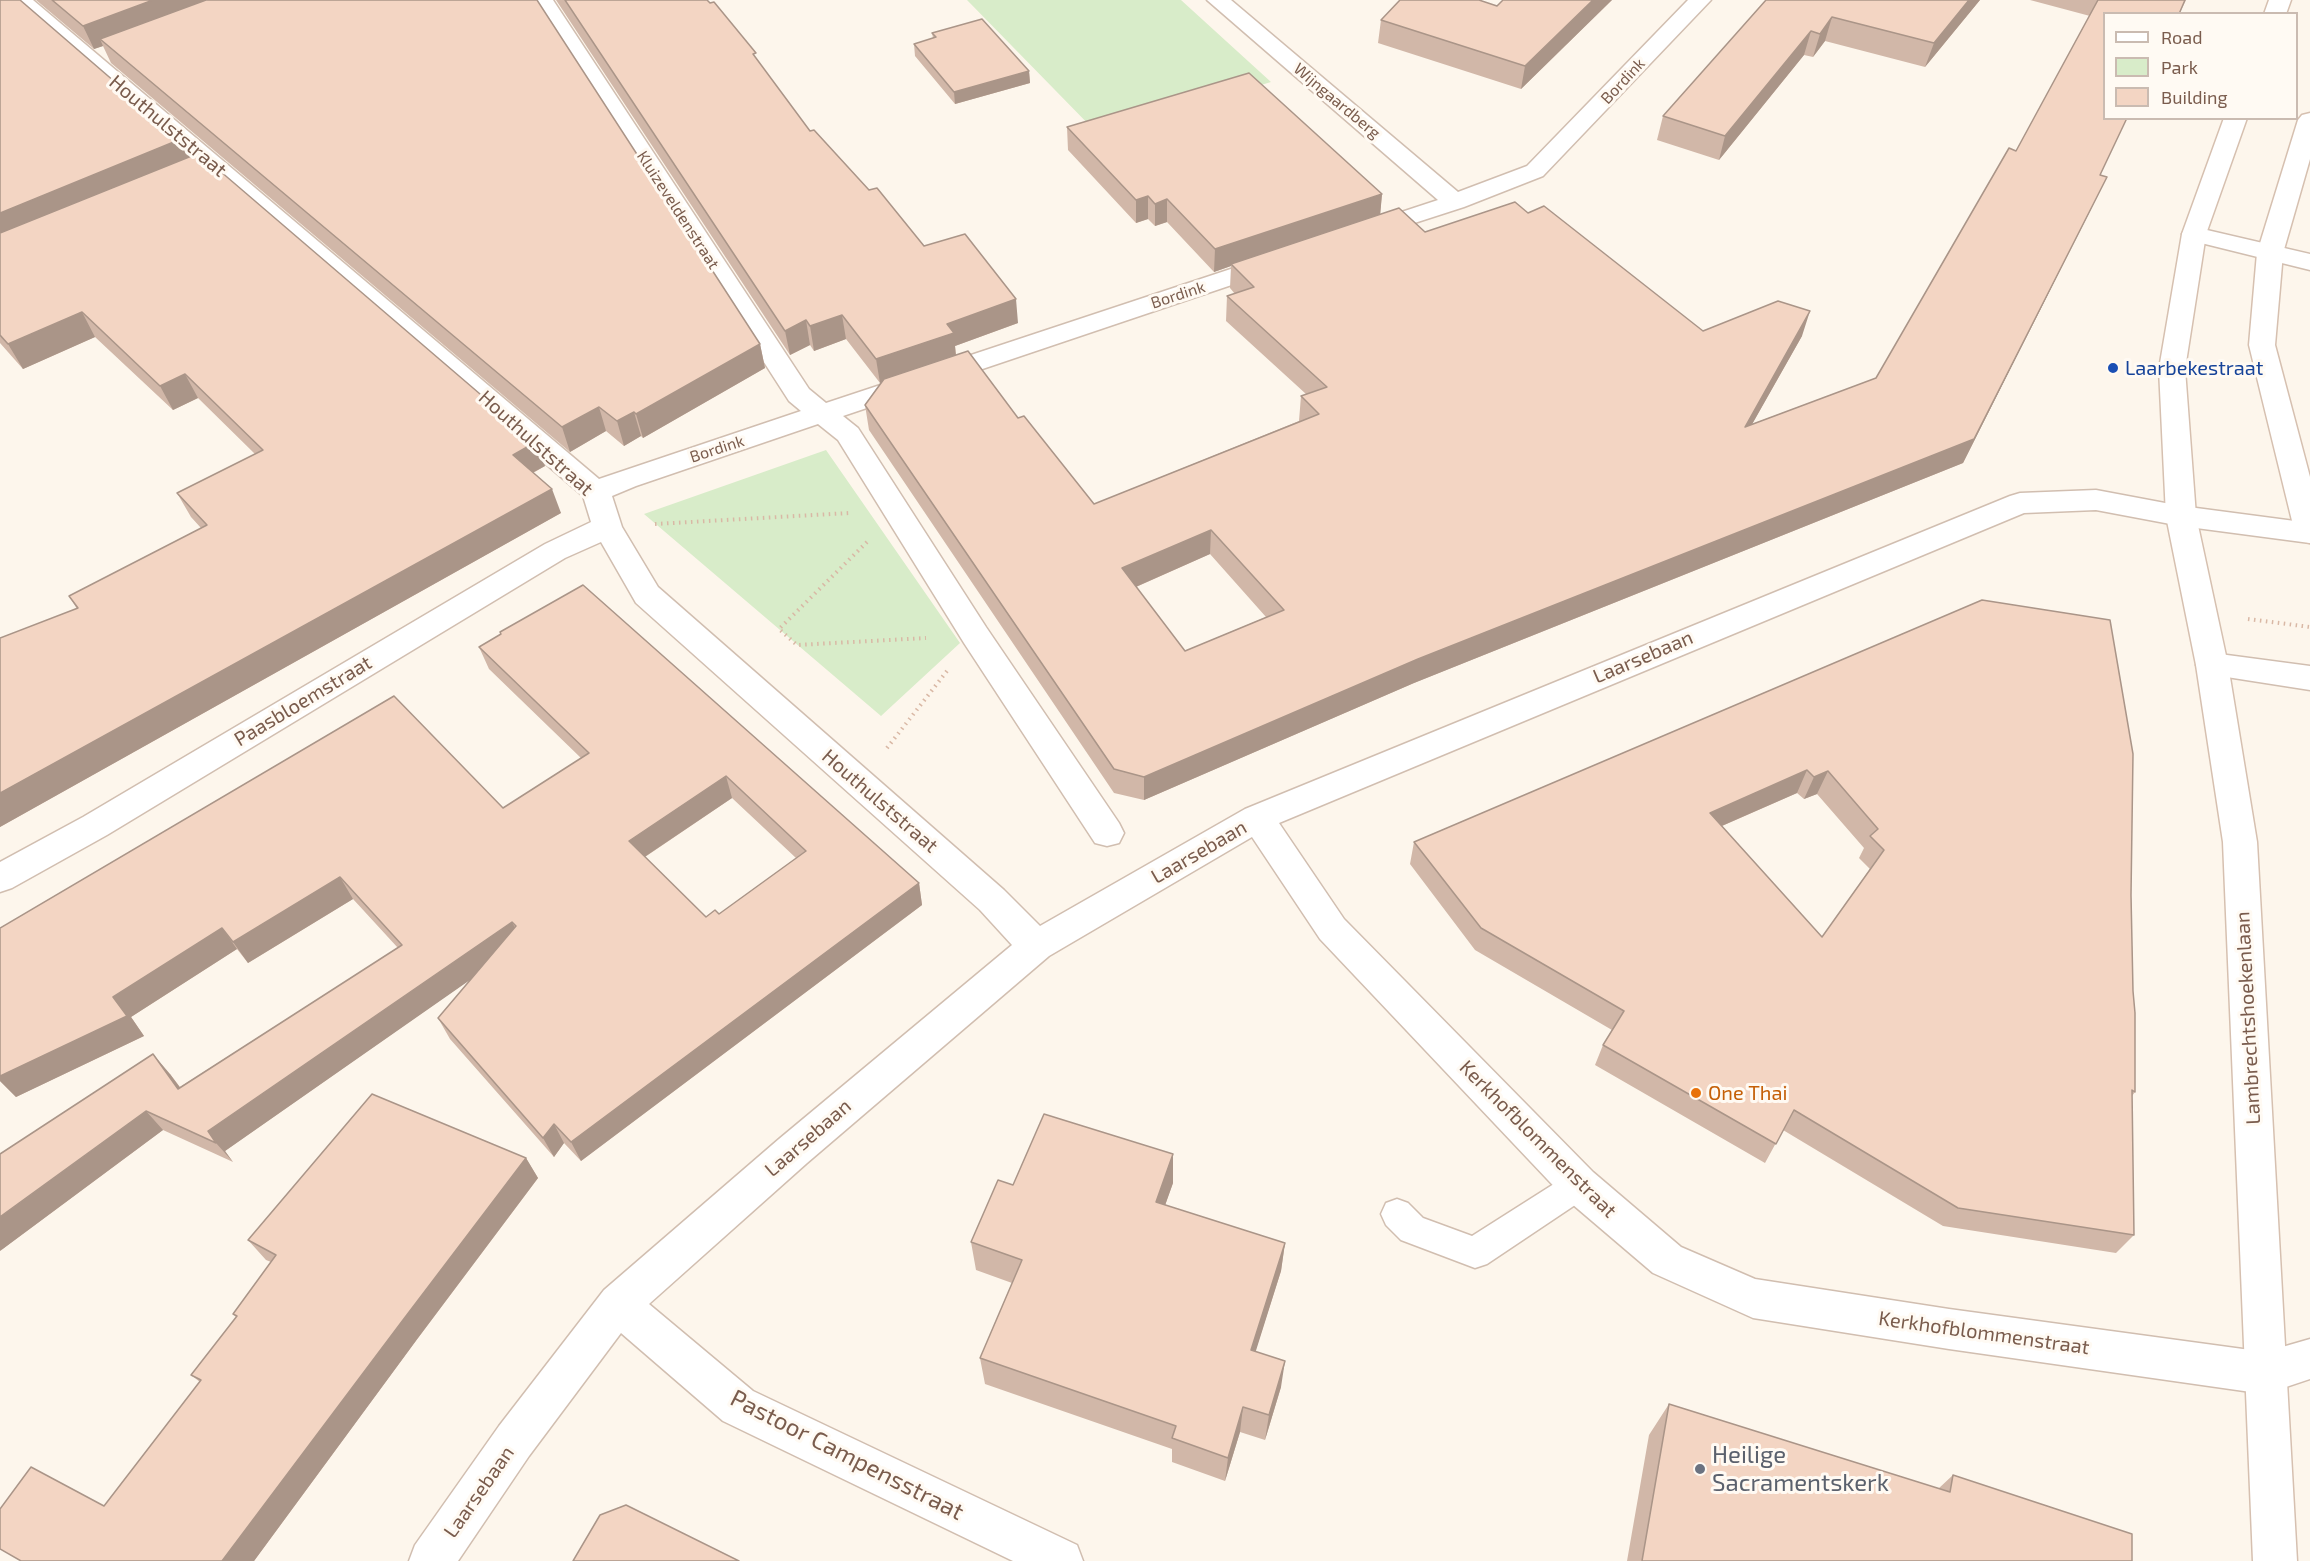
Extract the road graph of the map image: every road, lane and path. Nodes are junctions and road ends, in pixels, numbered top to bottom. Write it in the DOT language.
graph roads {
  1 [pos="20,0"];
  2 [pos="542,0"];
  3 [pos="1218,0"];
  4 [pos="1700,0"];
  5 [pos="113,52"];
  6 [pos="90,61"];
  7 [pos="2235,120"];
  8 [pos="2310,120"];
  9 [pos="214,164"];
  10 [pos="185,176"];
  11 [pos="1455,202"];
  12 [pos="2194,234"];
  13 [pos="1342,240"];
  14 [pos="2270,253"];
  15 [pos="1297,255"];
  16 [pos="2310,262"];
  17 [pos="822,414"];
  18 [pos="596,492"];
  19 [pos="898,510"];
  20 [pos="2181,516"];
  21 [pos="607,527"];
  22 [pos="2310,533"];
  23 [pos="2201,612"];
  24 [pos="2310,627"];
  25 [pos="975,635"];
  26 [pos="2212,665"];
  27 [pos="2310,678"];
  28 [pos="859,783"];
  29 [pos="1257,818"];
  30 [pos="1107,833"];
  31 [pos="0,878"];
  32 [pos="1036,945"];
  33 [pos="1579,1185"];
  34 [pos="1397,1214"];
  35 [pos="618,1304"];
  36 [pos="2310,1359"];
  37 [pos="2265,1373"];
  38 [pos="431,1561"];
  39 [pos="1061,1561"];
  40 [pos="2275,1561"];
  1 -- 6 [label="street, Houthulststraat"];
  2 -- 17 [label="street, Kluizeveldenstraat"];
  3 -- 11 [label="street, Wijngaardberg"];
  4 -- 11 [label="street, Bordink"];
  5 -- 6 [label="street"];
  6 -- 9 [label="street, Houthulststraat"];
  7 -- 12 [label="street, Lambrechtshoekenlaan"];
  8 -- 14 [label="street"];
  9 -- 10 [label="street"];
  9 -- 18 [label="street, Houthulststraat"];
  11 -- 13 [label="street, Bordink"];
  12 -- 14 [label="street"];
  12 -- 20 [label="street, Lambrechtshoekenlaan"];
  14 -- 16 [label="street"];
  14 -- 22 [label="street"];
  15 -- 17 [label="street, Bordink"];
  17 -- 18 [label="street, Bordink"];
  17 -- 19 [label="street"];
  18 -- 21 [label="street, Houthulststraat"];
  19 -- 21 [label="path"];
  19 -- 25 [label="street"];
  19 -- 25 [label="path"];
  20 -- 22 [label="street"];
  20 -- 23 [label="street, Lambrechtshoekenlaan"];
  20 -- 29 [label="street, Laarsebaan"];
  21 -- 28 [label="street, Houthulststraat"];
  21 -- 31 [label="street, Paasbloemstraat"];
  23 -- 24 [label="path"];
  23 -- 26 [label="street, Lambrechtshoekenlaan"];
  25 -- 28 [label="path"];
  25 -- 30 [label="street"];
  26 -- 27 [label="street"];
  26 -- 37 [label="street, Lambrechtshoekenlaan"];
  28 -- 32 [label="street, Houthulststraat"];
  29 -- 32 [label="street, Laarsebaan"];
  29 -- 33 [label="street, Kerkhofblommenstraat"];
  32 -- 35 [label="street, Laarsebaan"];
  33 -- 34 [label="lane"];
  33 -- 37 [label="street, Kerkhofblommenstraat"];
  35 -- 38 [label="street, Laarsebaan"];
  35 -- 39 [label="street, Pastoor Campensstraat"];
  36 -- 37 [label="street"];
  37 -- 40 [label="street, Lambrechtshoekenlaan"];
}
